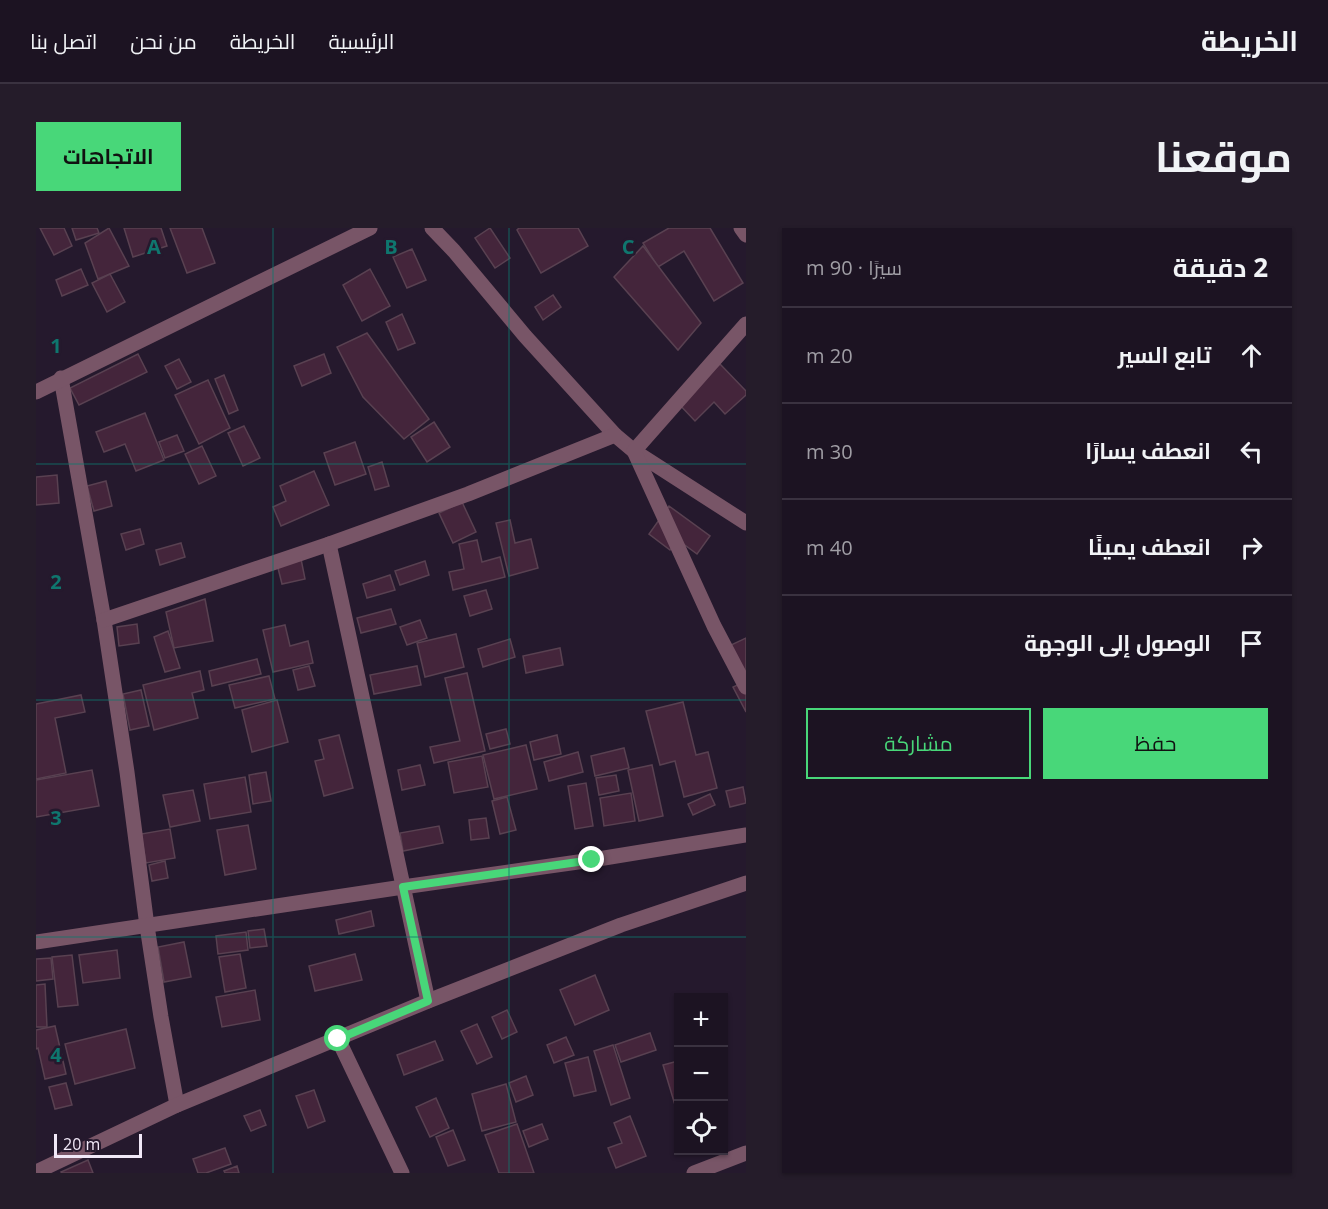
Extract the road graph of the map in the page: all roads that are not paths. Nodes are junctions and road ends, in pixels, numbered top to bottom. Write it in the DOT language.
graph roads {
  1 [pos="370,228"];
  2 [pos="432,228"];
  3 [pos="741,228"];
  4 [pos="746,235"];
  5 [pos="746,324"];
  6 [pos="61,378"];
  7 [pos="36,392"];
  8 [pos="615,435"];
  9 [pos="634,451"];
  10 [pos="746,523"];
  11 [pos="329,544"];
  12 [pos="104,620"];
  13 [pos="746,687"];
  14 [pos="746,835"];
  15 [pos="746,883"];
  16 [pos="403,887"];
  17 [pos="147,926"];
  18 [pos="36,942"];
  19 [pos="428,1001"];
  20 [pos="338,1039"];
  21 [pos="177,1105"];
  22 [pos="746,1153"];
  23 [pos="36,1172"];
  24 [pos="402,1173"];
  25 [pos="694,1173"];
  1 -- 6 [label="street"];
  2 -- 8 [label="street"];
  3 -- 4 [label="street"];
  5 -- 9 [label="street"];
  6 -- 7 [label="street"];
  6 -- 12 [label="street"];
  8 -- 9 [label="street"];
  8 -- 11 [label="street"];
  9 -- 10 [label="street"];
  9 -- 13 [label="street"];
  11 -- 12 [label="street"];
  11 -- 16 [label="street"];
  12 -- 17 [label="street"];
  14 -- 16 [label="street"];
  15 -- 19 [label="street"];
  16 -- 17 [label="street"];
  16 -- 19 [label="street"];
  17 -- 18 [label="street"];
  17 -- 21 [label="street"];
  19 -- 20 [label="street"];
  20 -- 21 [label="street"];
  20 -- 24 [label="street"];
  21 -- 23 [label="street"];
  22 -- 25 [label="street"];
}
